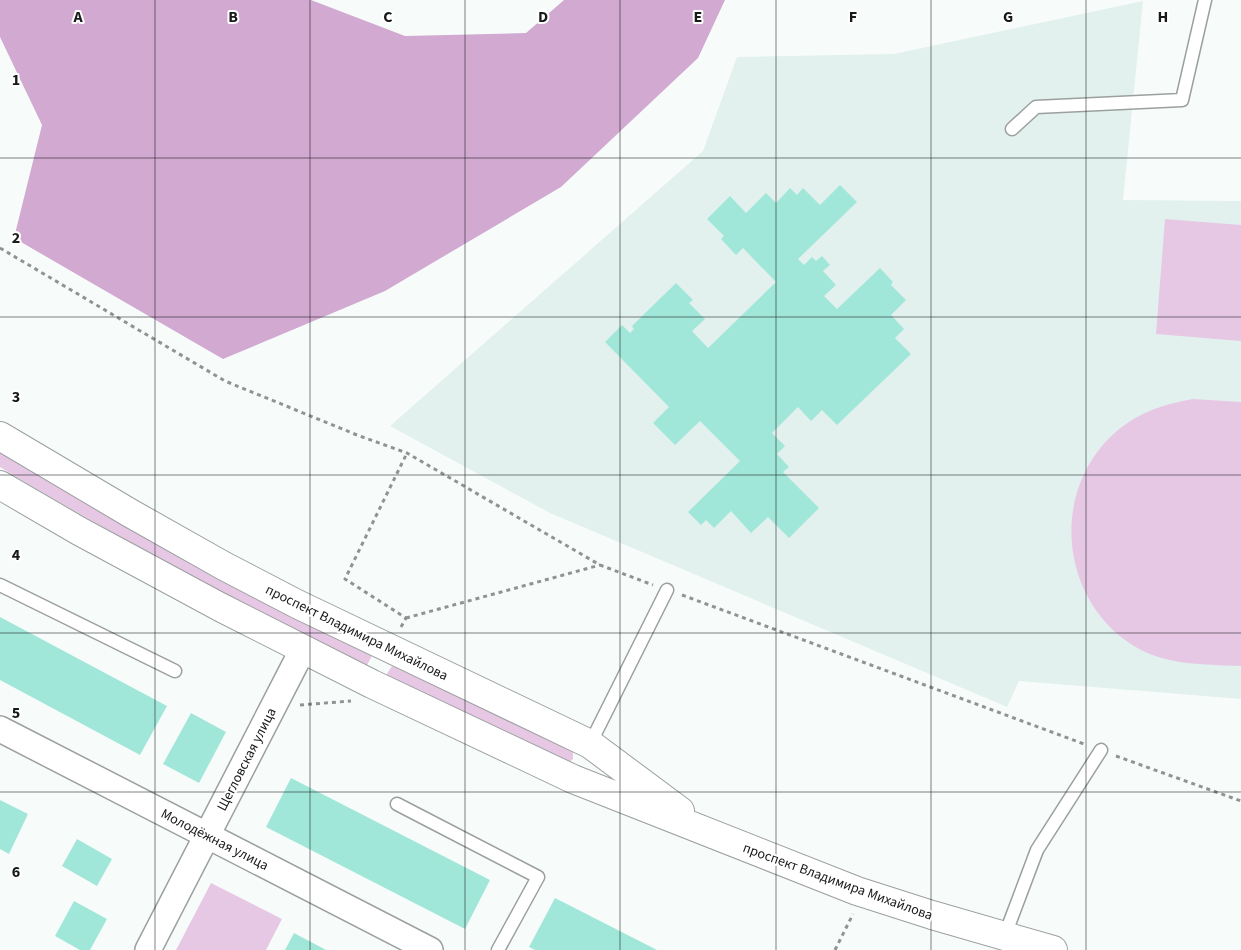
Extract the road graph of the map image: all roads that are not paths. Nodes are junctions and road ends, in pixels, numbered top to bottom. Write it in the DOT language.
graph roads {
  1 [pos="1205,0"];
  2 [pos="1012,129"];
  3 [pos="0,436"];
  4 [pos="0,485"];
  5 [pos="0,585"];
  6 [pos="667,590"];
  7 [pos="303,649"];
  8 [pos="175,671"];
  9 [pos="0,729"];
  10 [pos="590,744"];
  11 [pos="1101,750"];
  12 [pos="573,779"];
  13 [pos="397,804"];
  14 [pos="710,833"];
  15 [pos="207,835"];
  16 [pos="1004,935"];
  17 [pos="148,950"];
  18 [pos="430,950"];
  19 [pos="498,950"];
  20 [pos="1053,950"];
  1 -- 2 [label="lane"];
  3 -- 10 [label="main road, проспект Владимира Михайлова"];
  4 -- 7 [label="main road, проспект Владимира Михайлова"];
  5 -- 8 [label="lane"];
  6 -- 10 [label="lane"];
  7 -- 12 [label="main road, проспект Владимира Михайлова"];
  7 -- 15 [label="street, Щегловская улица"];
  9 -- 15 [label="street, Молодёжная улица"];
  10 -- 12 [label="main road"];
  10 -- 14 [label="main road, проспект Владимира Михайлова"];
  11 -- 16 [label="lane"];
  12 -- 14 [label="main road, проспект Владимира Михайлова"];
  13 -- 19 [label="lane"];
  14 -- 16 [label="main road, проспект Владимира Михайлова"];
  15 -- 17 [label="street, Щегловская улица"];
  15 -- 18 [label="street, Молодёжная улица"];
  16 -- 20 [label="main road, проспект Владимира Михайлова"];
}
